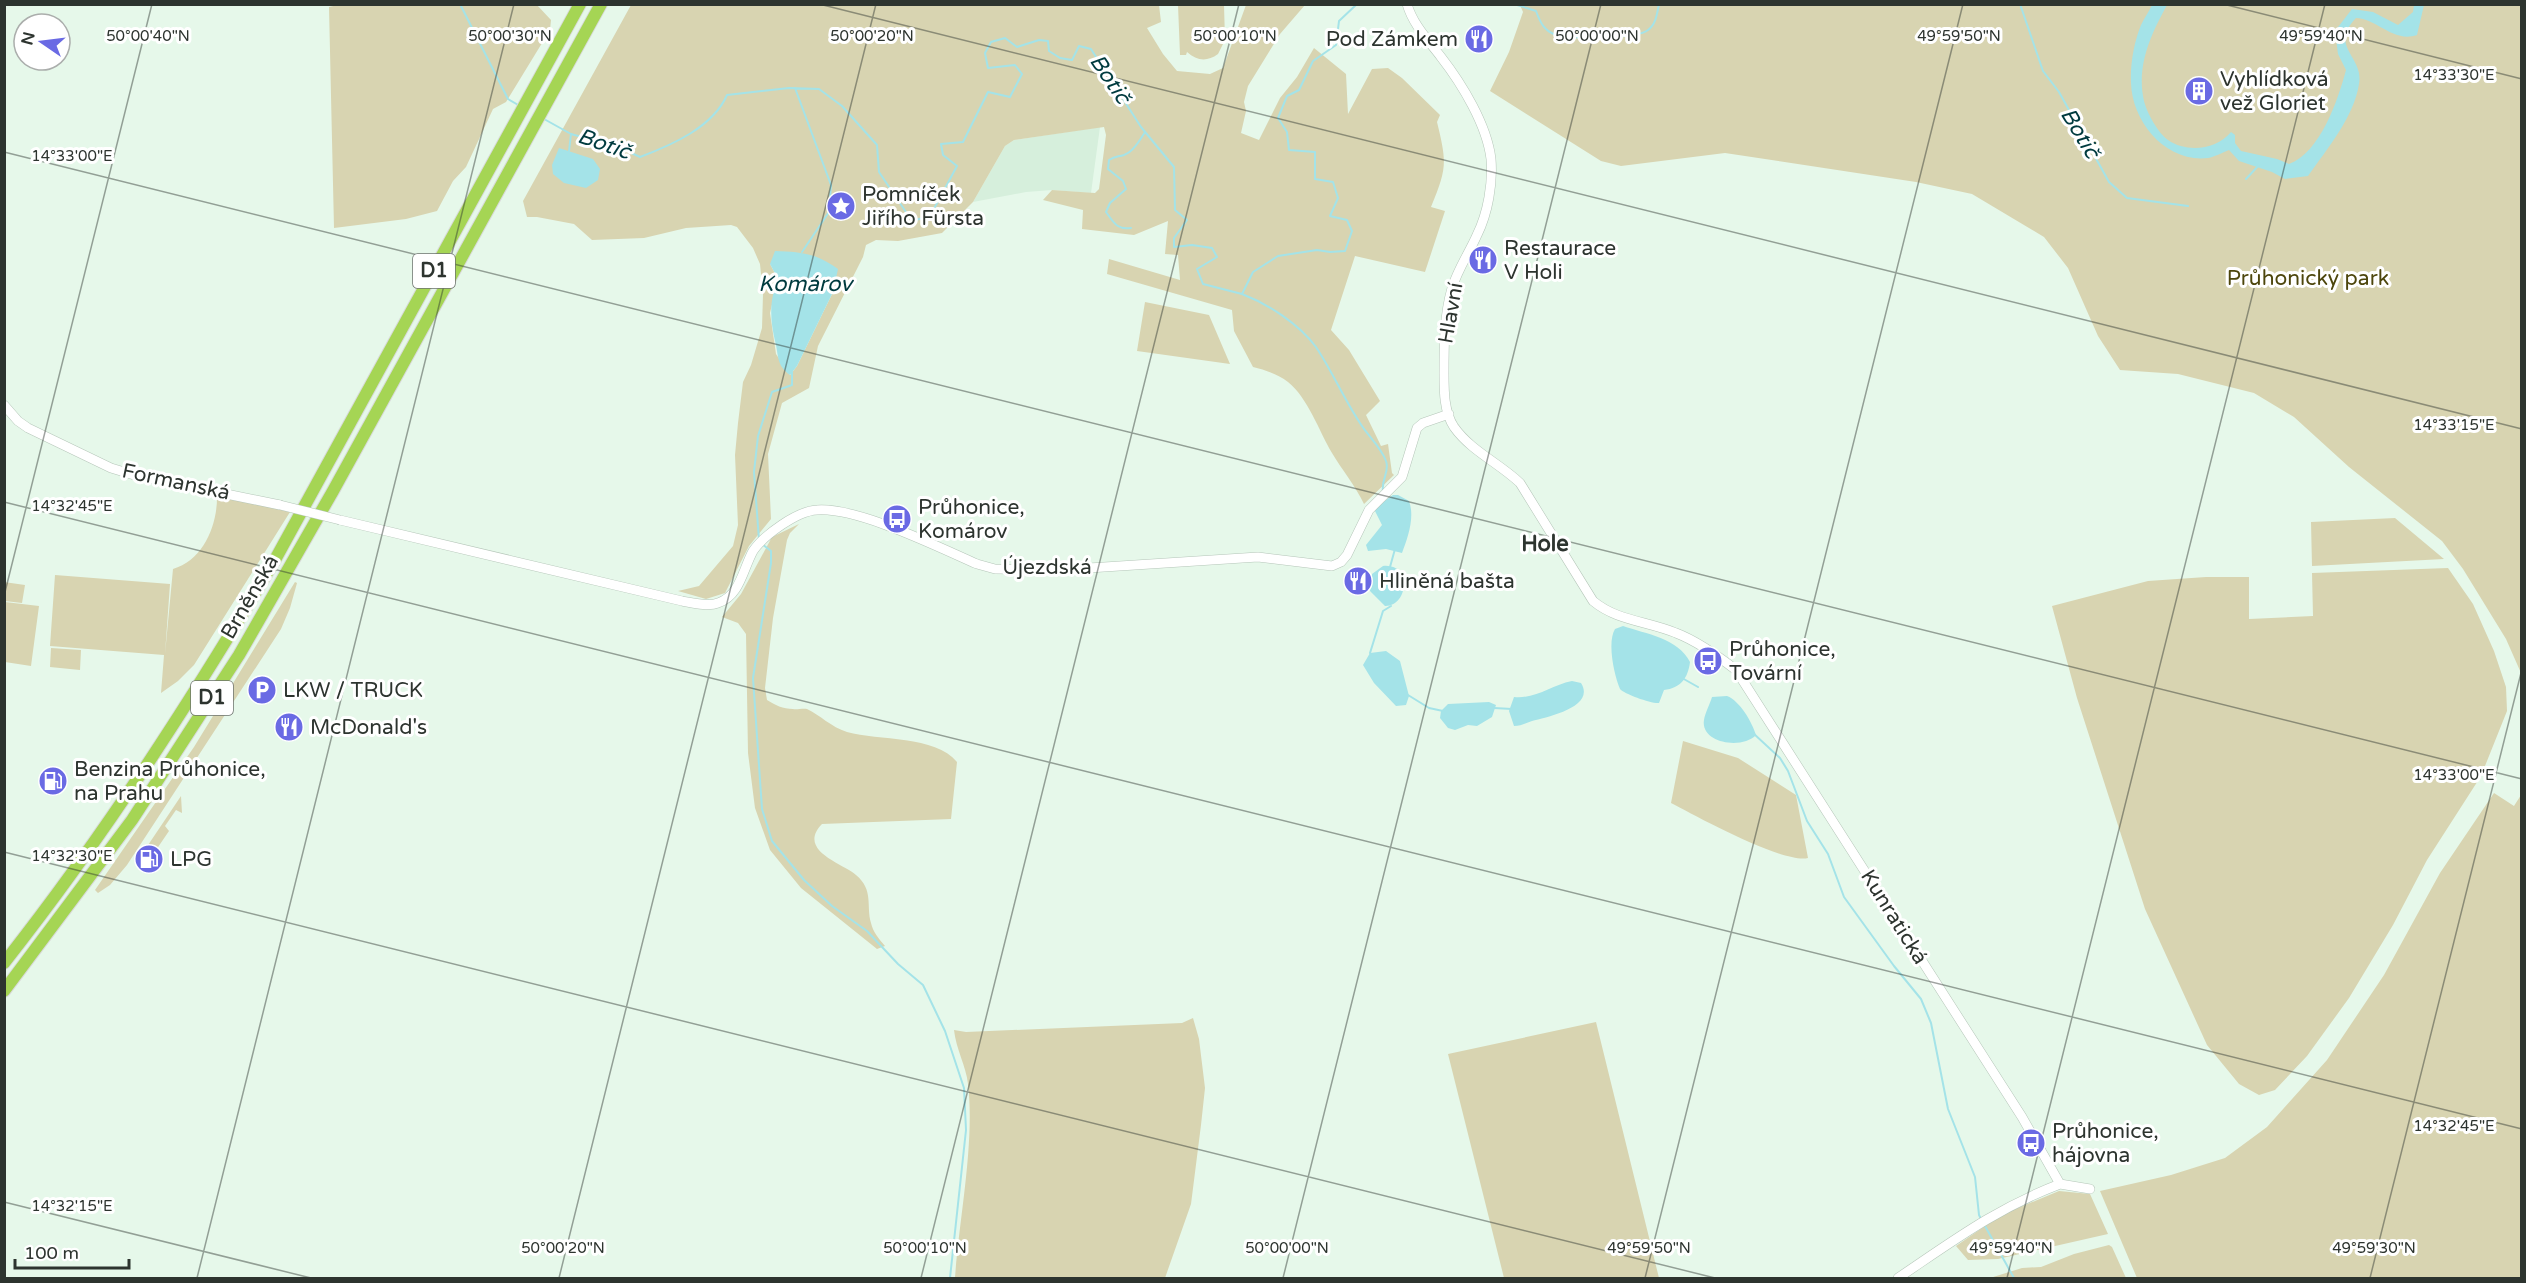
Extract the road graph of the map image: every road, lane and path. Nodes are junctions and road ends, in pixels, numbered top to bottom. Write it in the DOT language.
graph roads {
  1 [pos="580,4"];
  2 [pos="601,4"];
  3 [pos="1407,7"];
  4 [pos="4,405"];
  5 [pos="1449,414"];
  6 [pos="1532,503"];
  7 [pos="614,585"];
  8 [pos="4,963"];
  9 [pos="4,991"];
  10 [pos="2060,1184"];
  11 [pos="2090,1189"];
  12 [pos="1898,1278"];
  1 -- 8 [label="highway, Brněnská / D1"];
  2 -- 9 [label="highway, Brněnská / D1"];
  3 -- 5 [label="street, Hlavní"];
  4 -- 7 [label="street, Formanská, bridge"];
  5 -- 6 [label="street, Hlavní"];
  5 -- 7 [label="street, Újezdská"];
  6 -- 10 [label="street, Kunratická"];
  10 -- 11 [label="street"];
  10 -- 12 [label="street"];
}
